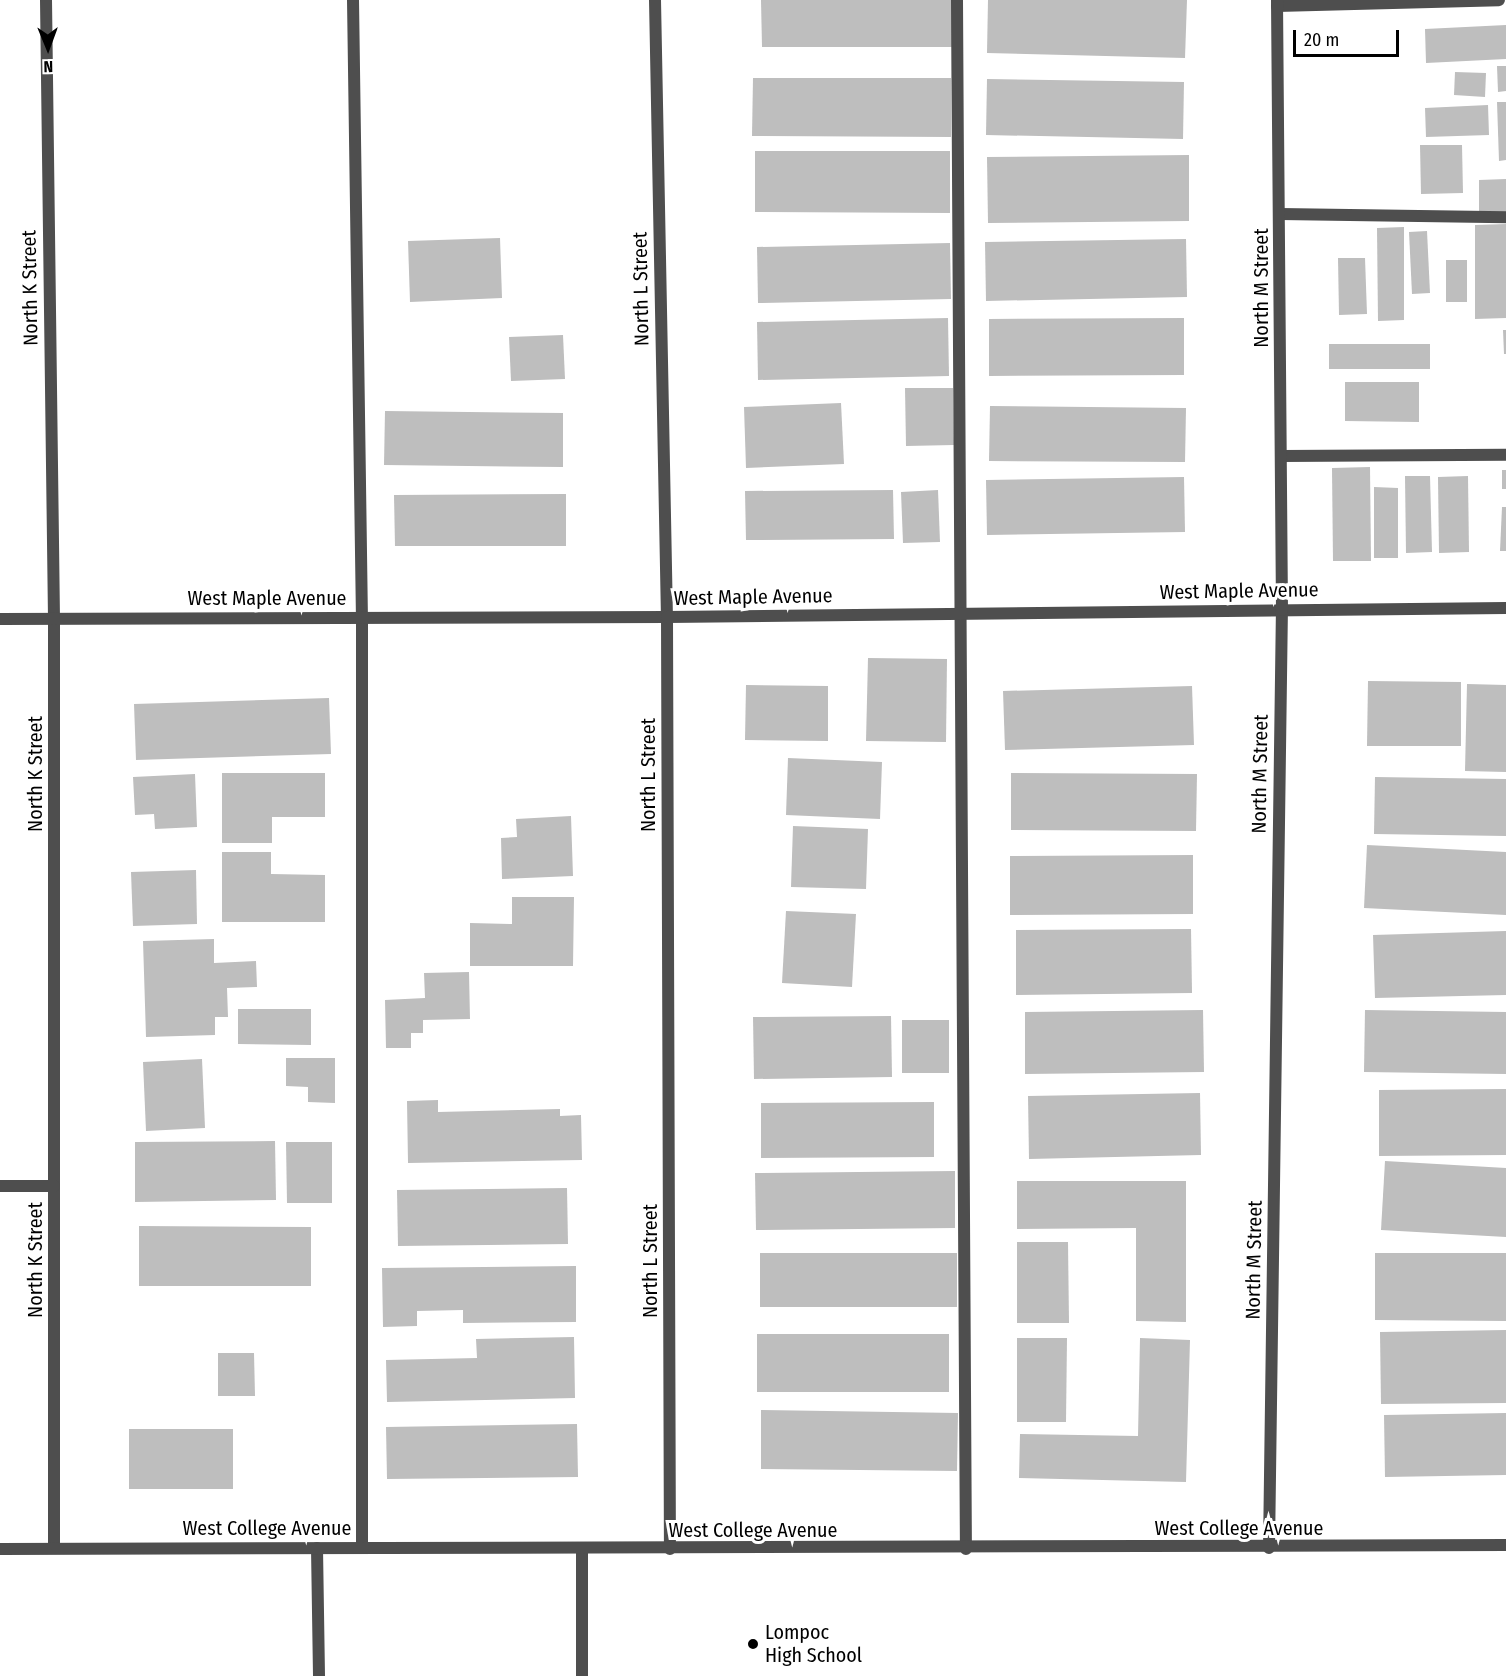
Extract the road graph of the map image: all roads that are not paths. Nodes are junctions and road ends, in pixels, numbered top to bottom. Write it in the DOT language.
graph roads {
  1 [pos="46,0"];
  2 [pos="352,0"];
  3 [pos="655,0"];
  4 [pos="957,0"];
  5 [pos="1499,0"];
  6 [pos="1277,3"];
  7 [pos="1280,214"];
  8 [pos="1506,217"];
  9 [pos="1506,455"];
  10 [pos="1281,456"];
  11 [pos="1506,608"];
  12 [pos="1282,610"];
  13 [pos="963,614"];
  14 [pos="667,617"];
  15 [pos="54,618"];
  16 [pos="362,618"];
  17 [pos="0,619"];
  18 [pos="0,1186"];
  19 [pos="54,1186"];
  20 [pos="1506,1545"];
  21 [pos="54,1548"];
  22 [pos="317,1548"];
  23 [pos="362,1548"];
  24 [pos="1269,1548"];
  25 [pos="0,1549"];
  26 [pos="582,1549"];
  27 [pos="670,1549"];
  28 [pos="966,1549"];
  29 [pos="319,1676"];
  30 [pos="582,1676"];
  1 -- 15 [label="street, North K Street"];
  2 -- 16 [label="street"];
  3 -- 14 [label="street, North L Street"];
  4 -- 13 [label="street"];
  5 -- 6 [label="street"];
  6 -- 7 [label="street, North M Street"];
  7 -- 8 [label="street"];
  7 -- 10 [label="street, North M Street"];
  9 -- 10 [label="street"];
  10 -- 12 [label="street, North M Street"];
  11 -- 12 [label="street, West Maple Avenue"];
  12 -- 13 [label="street, West Maple Avenue"];
  12 -- 24 [label="street, North M Street"];
  13 -- 14 [label="street, West Maple Avenue"];
  13 -- 28 [label="street"];
  14 -- 16 [label="street, West Maple Avenue"];
  14 -- 27 [label="street, North L Street"];
  15 -- 16 [label="street, West Maple Avenue"];
  15 -- 17 [label="street, West Maple Avenue"];
  15 -- 19 [label="street, North K Street"];
  16 -- 23 [label="street"];
  18 -- 19 [label="street"];
  19 -- 21 [label="street, North K Street"];
  20 -- 24 [label="street, West College Avenue"];
  21 -- 22 [label="street, West College Avenue"];
  21 -- 25 [label="street, West College Avenue"];
  22 -- 23 [label="street, West College Avenue"];
  22 -- 29 [label="street"];
  23 -- 26 [label="street, West College Avenue"];
  24 -- 28 [label="street, West College Avenue"];
  26 -- 27 [label="street, West College Avenue"];
  26 -- 30 [label="street"];
  27 -- 28 [label="street, West College Avenue"];
}
